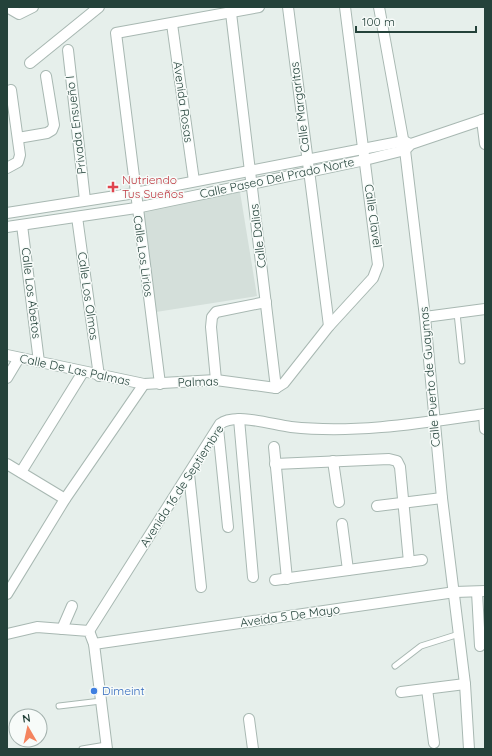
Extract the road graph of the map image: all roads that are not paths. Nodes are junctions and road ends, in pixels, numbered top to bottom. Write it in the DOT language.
graph roads {
  1 [pos="7,7"];
  2 [pos="33,7"];
  3 [pos="99,7"];
  4 [pos="259,7"];
  5 [pos="288,7"];
  6 [pos="345,7"];
  7 [pos="379,7"];
  8 [pos="231,13"];
  9 [pos="172,24"];
  10 [pos="68,50"];
  11 [pos="30,63"];
  12 [pos="46,76"];
  13 [pos="11,90"];
  14 [pos="484,120"];
  15 [pos="18,138"];
  16 [pos="485,144"];
  17 [pos="406,145"];
  18 [pos="365,154"];
  19 [pos="307,160"];
  20 [pos="7,168"];
  21 [pos="250,170"];
  22 [pos="308,172"];
  23 [pos="194,181"];
  24 [pos="252,183"];
  25 [pos="135,192"];
  26 [pos="85,200"];
  27 [pos="136,208"];
  28 [pos="7,213"];
  29 [pos="77,217"];
  30 [pos="22,225"];
  31 [pos="7,227"];
  32 [pos="266,302"];
  33 [pos="485,310"];
  34 [pos="457,313"];
  35 [pos="425,317"];
  36 [pos="329,326"];
  37 [pos="7,355"];
  38 [pos="19,358"];
  39 [pos="462,361"];
  40 [pos="40,362"];
  41 [pos="83,372"];
  42 [pos="99,376"];
  43 [pos="7,378"];
  44 [pos="216,380"];
  45 [pos="144,384"];
  46 [pos="160,384"];
  47 [pos="276,388"];
  48 [pos="484,414"];
  49 [pos="239,419"];
  50 [pos="434,421"];
  51 [pos="218,428"];
  52 [pos="485,429"];
  53 [pos="274,446"];
  54 [pos="333,461"];
  55 [pos="7,464"];
  56 [pos="276,464"];
  57 [pos="21,472"];
  58 [pos="189,474"];
  59 [pos="442,498"];
  60 [pos="65,499"];
  61 [pos="339,502"];
  62 [pos="404,503"];
  63 [pos="377,506"];
  64 [pos="342,524"];
  65 [pos="228,527"];
  66 [pos="422,560"];
  67 [pos="409,562"];
  68 [pos="348,570"];
  69 [pos="253,577"];
  70 [pos="287,579"];
  71 [pos="275,580"];
  72 [pos="201,587"];
  73 [pos="481,591"];
  74 [pos="455,592"];
  75 [pos="7,594"];
  76 [pos="72,606"];
  77 [pos="62,629"];
  78 [pos="89,631"];
  79 [pos="7,634"];
  80 [pos="460,634"];
  81 [pos="94,644"];
  82 [pos="480,646"];
  83 [pos="395,666"];
  84 [pos="465,684"];
  85 [pos="427,689"];
  86 [pos="401,692"];
  87 [pos="101,701"];
  88 [pos="59,706"];
  89 [pos="249,719"];
  90 [pos="434,743"];
  91 [pos="106,747"];
  92 [pos="82,749"];
  93 [pos="253,749"];
  94 [pos="469,749"];
  1 -- 2 [label="street"];
  3 -- 11 [label="street"];
  4 -- 8 [label="street"];
  5 -- 19 [label="street, Calle Margaritas"];
  6 -- 18 [label="street, Calle Clavel"];
  7 -- 17 [label="street, Calle Puerto de Guaymas"];
  8 -- 9 [label="street"];
  8 -- 21 [label="street, Calle Dalias"];
  9 -- 23 [label="street, Avenida Rosas"];
  9 -- 25 [label="street, Calle Los Lirios"];
  10 -- 26 [label="street, Privada Ensueño I"];
  12 -- 15 [label="street"];
  13 -- 15 [label="street"];
  14 -- 16 [label="street"];
  14 -- 17 [label="street, Calle Paseo Del Prado Norte"];
  15 -- 20 [label="street"];
  17 -- 18 [label="street, Calle Paseo Del Prado Norte"];
  17 -- 35 [label="street, Calle Puerto de Guaymas"];
  18 -- 19 [label="street, Calle Paseo Del Prado Norte"];
  18 -- 22 [label="street, Calle Paseo Del Prado Norte"];
  18 -- 36 [label="street, Calle Clavel"];
  19 -- 21 [label="street, Calle Paseo Del Prado Norte"];
  19 -- 22 [label="street, Calle Margaritas"];
  21 -- 23 [label="street, Calle Paseo Del Prado Norte"];
  21 -- 24 [label="street, Calle Dalias"];
  22 -- 24 [label="street, Calle Paseo Del Prado Norte"];
  22 -- 36 [label="street, Calle Margaritas"];
  23 -- 25 [label="street, Calle Paseo Del Prado Norte"];
  24 -- 27 [label="street, Calle Paseo Del Prado Norte"];
  24 -- 32 [label="street, Calle Dalias"];
  25 -- 26 [label="street, Calle Paseo Del Prado Norte"];
  25 -- 27 [label="street, Calle Los Lirios"];
  26 -- 28 [label="street, Calle Paseo Del Prado Norte"];
  27 -- 29 [label="street, Calle Paseo Del Prado Norte"];
  27 -- 46 [label="street, Calle Los Lirios"];
  29 -- 30 [label="street, Calle Paseo Del Prado Norte"];
  29 -- 42 [label="street, Calle Los Olmos"];
  30 -- 31 [label="street, Calle Paseo Del Prado Norte"];
  30 -- 40 [label="street, Calle Los Abetos"];
  32 -- 44 [label="street"];
  32 -- 47 [label="street, Calle Dalias"];
  33 -- 34 [label="street"];
  34 -- 35 [label="street"];
  34 -- 39 [label="lane"];
  35 -- 50 [label="street, Calle Puerto de Guaymas"];
  36 -- 47 [label="street, Calle Clavel"];
  37 -- 38 [label="street, Calle De Las Palmas"];
  38 -- 40 [label="street, Calle De Las Palmas"];
  38 -- 43 [label="street"];
  40 -- 41 [label="street, Calle De Las Palmas"];
  41 -- 42 [label="street, Calle De Las Palmas"];
  41 -- 57 [label="street"];
  42 -- 45 [label="street, Calle De Las Palmas"];
  44 -- 46 [label="street, Palmas"];
  44 -- 47 [label="street, Palmas"];
  45 -- 46 [label="street, Palmas"];
  45 -- 60 [label="street"];
  48 -- 50 [label="street, Avenida 16 de Septiembre"];
  48 -- 52 [label="street"];
  49 -- 50 [label="street, Avenida 16 de Septiembre"];
  49 -- 51 [label="street, Avenida 16 de Septiembre"];
  49 -- 69 [label="street"];
  50 -- 59 [label="street, Calle Puerto de Guaymas"];
  51 -- 58 [label="street, Avenida 16 de Septiembre"];
  51 -- 65 [label="street"];
  53 -- 56 [label="street"];
  54 -- 56 [label="street"];
  54 -- 61 [label="street"];
  54 -- 62 [label="street"];
  55 -- 57 [label="street"];
  56 -- 70 [label="street"];
  57 -- 60 [label="street"];
  58 -- 72 [label="street"];
  58 -- 78 [label="street, Avenida 16 de Septiembre"];
  59 -- 62 [label="street"];
  59 -- 74 [label="street, Calle Puerto de Guaymas"];
  60 -- 75 [label="street"];
  62 -- 63 [label="street"];
  62 -- 67 [label="street"];
  64 -- 68 [label="street"];
  66 -- 67 [label="street"];
  67 -- 68 [label="street"];
  68 -- 70 [label="street"];
  70 -- 71 [label="street"];
  73 -- 74 [label="street, Aveida 5 De Mayo"];
  73 -- 82 [label="street"];
  74 -- 80 [label="street, Calle Puerto de Guaymas"];
  74 -- 81 [label="street, Aveida 5 De Mayo"];
  76 -- 77 [label="street"];
  77 -- 78 [label="street"];
  77 -- 79 [label="street"];
  78 -- 81 [label="street"];
  80 -- 83 [label="lane"];
  80 -- 84 [label="street, Calle Puerto de Guaymas"];
  81 -- 87 [label="street"];
  84 -- 85 [label="street"];
  84 -- 94 [label="street, Calle Puerto de Guaymas"];
  85 -- 86 [label="street"];
  85 -- 90 [label="street"];
  87 -- 88 [label="lane"];
  87 -- 91 [label="street"];
  89 -- 93 [label="street"];
  91 -- 92 [label="lane"];
}
